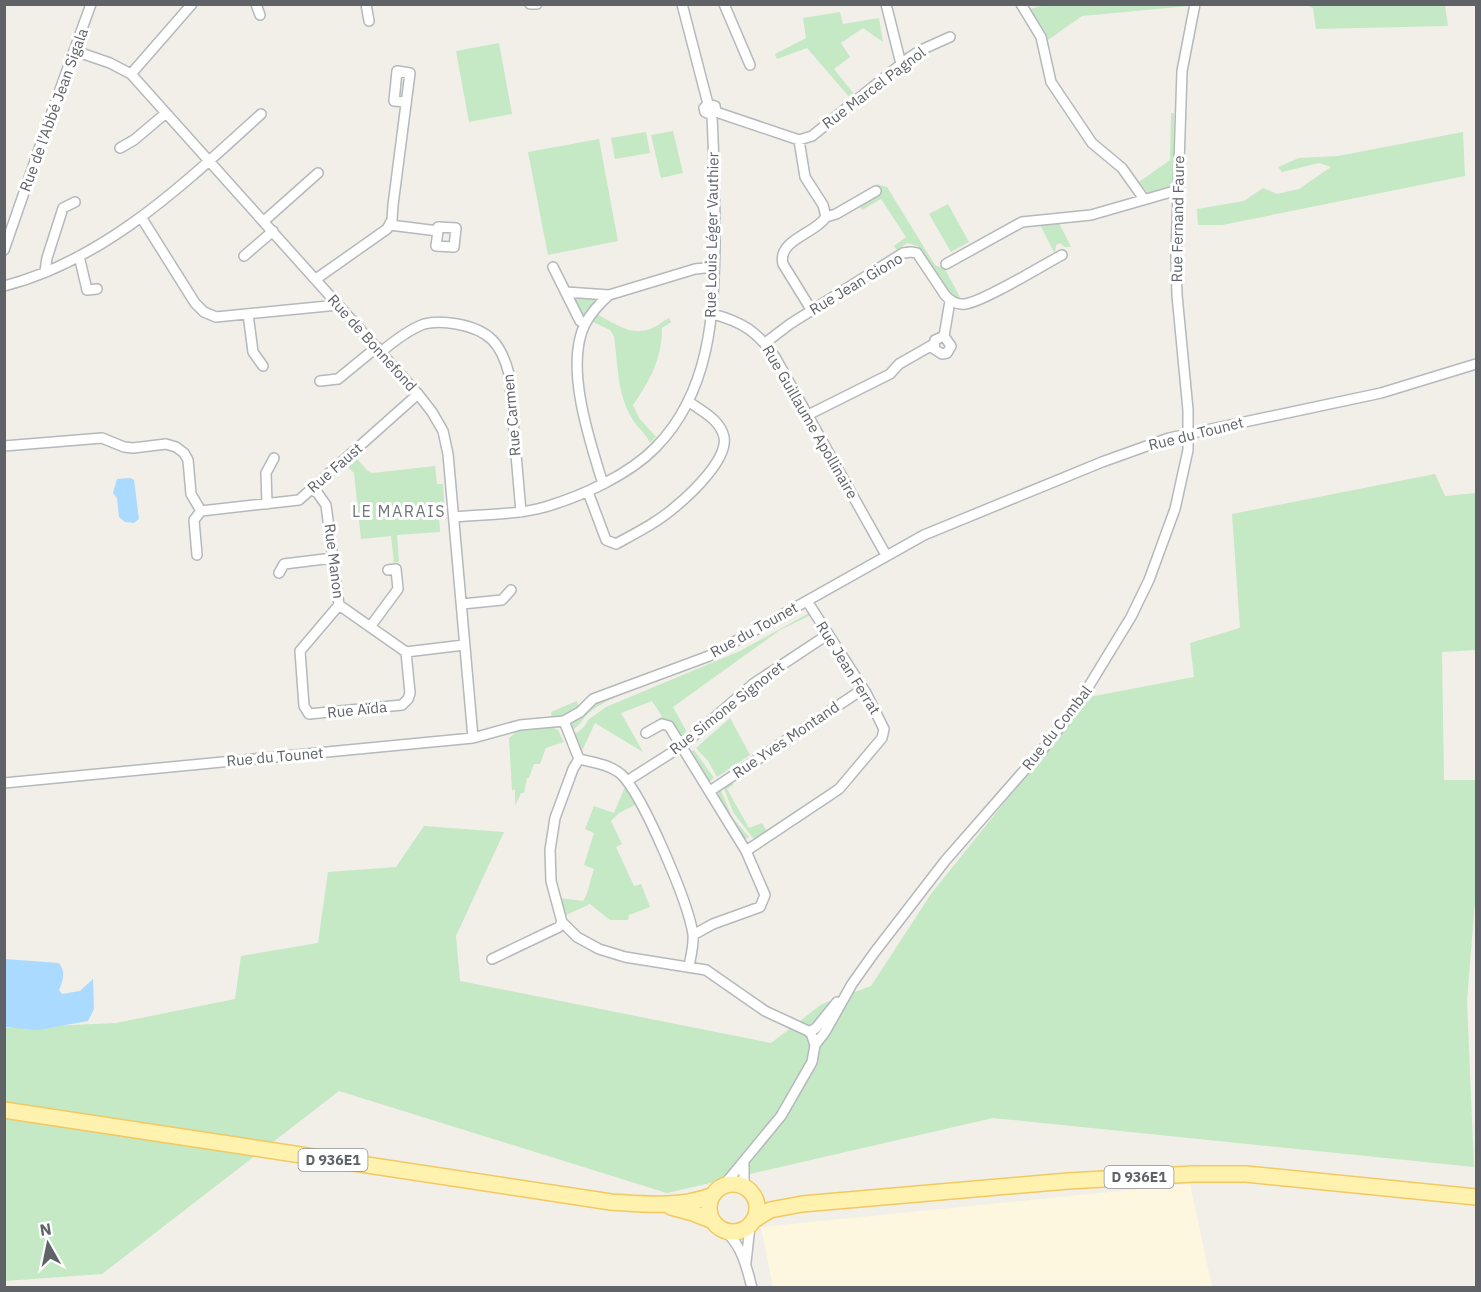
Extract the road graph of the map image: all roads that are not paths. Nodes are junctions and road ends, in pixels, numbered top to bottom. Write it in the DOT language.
graph roads {
  1 [pos="91,4"];
  2 [pos="192,4"];
  3 [pos="256,4"];
  4 [pos="366,4"];
  5 [pos="530,4"];
  6 [pos="537,4"];
  7 [pos="682,4"];
  8 [pos="724,4"];
  9 [pos="886,4"];
  10 [pos="1021,4"];
  11 [pos="1195,4"];
  12 [pos="260,15"];
  13 [pos="369,21"];
  14 [pos="950,37"];
  15 [pos="75,51"];
  16 [pos="901,64"];
  17 [pos="750,65"];
  18 [pos="130,74"];
  19 [pos="406,102"];
  20 [pos="166,113"];
  21 [pos="714,113"];
  22 [pos="261,114"];
  23 [pos="799,140"];
  24 [pos="120,148"];
  25 [pos="210,160"];
  26 [pos="318,174"];
  27 [pos="1178,190"];
  28 [pos="876,191"];
  29 [pos="1144,199"];
  30 [pos="75,202"];
  31 [pos="141,217"];
  32 [pos="826,217"];
  33 [pos="264,221"];
  34 [pos="390,225"];
  35 [pos="273,231"];
  36 [pos="438,231"];
  37 [pos="4,250"];
  38 [pos="1062,255"];
  39 [pos="79,256"];
  40 [pos="244,256"];
  41 [pos="946,264"];
  42 [pos="553,267"];
  43 [pos="714,267"];
  44 [pos="45,271"];
  45 [pos="316,279"];
  46 [pos="4,286"];
  47 [pos="97,288"];
  48 [pos="566,292"];
  49 [pos="609,295"];
  50 [pos="950,301"];
  51 [pos="338,305"];
  52 [pos="812,311"];
  53 [pos="248,314"];
  54 [pos="713,314"];
  55 [pos="585,324"];
  56 [pos="944,336"];
  57 [pos="765,343"];
  58 [pos="933,344"];
  59 [pos="379,350"];
  60 [pos="1476,364"];
  61 [pos="263,366"];
  62 [pos="320,381"];
  63 [pos="418,394"];
  64 [pos="688,401"];
  65 [pos="808,415"];
  66 [pos="1188,434"];
  67 [pos="4,446"];
  68 [pos="274,458"];
  69 [pos="603,484"];
  70 [pos="314,488"];
  71 [pos="588,492"];
  72 [pos="267,504"];
  73 [pos="201,511"];
  74 [pos="521,512"];
  75 [pos="455,517"];
  76 [pos="197,555"];
  77 [pos="886,555"];
  78 [pos="333,558"];
  79 [pos="388,570"];
  80 [pos="279,573"];
  81 [pos="511,590"];
  82 [pos="807,601"];
  83 [pos="462,604"];
  84 [pos="339,605"];
  85 [pos="370,627"];
  86 [pos="827,635"];
  87 [pos="464,645"];
  88 [pos="406,652"];
  89 [pos="863,689"];
  90 [pos="564,722"];
  91 [pos="646,733"];
  92 [pos="473,738"];
  93 [pos="682,746"];
  94 [pos="579,759"];
  95 [pos="627,781"];
  96 [pos="4,783"];
  97 [pos="710,791"];
  98 [pos="746,851"];
  99 [pos="562,922"];
  100 [pos="693,935"];
  101 [pos="492,959"];
  102 [pos="688,966"];
  103 [pos="852,984"];
  104 [pos="809,1032"];
  105 [pos="814,1045"];
  106 [pos="4,1110"];
  107 [pos="744,1163"];
  108 [pos="724,1185"];
  109 [pos="751,1192"];
  110 [pos="711,1196"];
  111 [pos="1476,1197"];
  112 [pos="663,1204"];
  113 [pos="802,1204"];
  114 [pos="711,1220"];
  115 [pos="752,1223"];
  116 [pos="726,1232"];
  117 [pos="746,1262"];
  118 [pos="752,1287"];
  1 -- 15 [label="street, Rue de l'Abbé Jean Sigala"];
  2 -- 18 [label="street"];
  3 -- 12 [label="street"];
  4 -- 13 [label="street"];
  5 -- 6 [label="street"];
  7 -- 21 [label="street, Rue Louis Léger Vauthier"];
  8 -- 17 [label="street"];
  9 -- 16 [label="street"];
  10 -- 29 [label="street"];
  11 -- 27 [label="street, Rue Fernand Faure"];
  14 -- 16 [label="street, Rue Marcel Pagnol"];
  15 -- 18 [label="street, Rue de Bonnefond"];
  15 -- 37 [label="street, Rue de l'Abbé Jean Sigala"];
  16 -- 23 [label="street, Rue Marcel Pagnol"];
  18 -- 20 [label="street, Rue de Bonnefond"];
  19 -- 34 [label="street"];
  20 -- 24 [label="street"];
  20 -- 25 [label="street, Rue de Bonnefond"];
  21 -- 23 [label="street"];
  21 -- 43 [label="street, Rue Louis Léger Vauthier"];
  22 -- 25 [label="street"];
  23 -- 32 [label="street"];
  25 -- 31 [label="street"];
  25 -- 33 [label="street, Rue de Bonnefond"];
  26 -- 33 [label="street"];
  27 -- 29 [label="street"];
  27 -- 66 [label="street, Rue Fernand Faure"];
  28 -- 32 [label="street"];
  29 -- 41 [label="street"];
  30 -- 44 [label="street"];
  31 -- 39 [label="street"];
  31 -- 53 [label="street"];
  32 -- 52 [label="street"];
  33 -- 35 [label="street, Rue de Bonnefond"];
  34 -- 36 [label="street"];
  34 -- 45 [label="street"];
  35 -- 40 [label="street"];
  35 -- 45 [label="street, Rue de Bonnefond"];
  38 -- 50 [label="street"];
  39 -- 44 [label="street"];
  39 -- 47 [label="street"];
  42 -- 48 [label="street"];
  43 -- 49 [label="street"];
  43 -- 54 [label="street, Rue Louis Léger Vauthier"];
  44 -- 46 [label="street"];
  45 -- 51 [label="street, Rue de Bonnefond"];
  48 -- 49 [label="street"];
  48 -- 55 [label="street"];
  49 -- 55 [label="street"];
  50 -- 52 [label="street, Rue Jean Giono"];
  50 -- 56 [label="street"];
  51 -- 53 [label="street"];
  51 -- 59 [label="street, Rue de Bonnefond"];
  52 -- 57 [label="street, Rue Jean Giono"];
  53 -- 61 [label="street"];
  54 -- 57 [label="street, Rue Guillaume Apollinaire"];
  54 -- 64 [label="street, Rue Louis Léger Vauthier"];
  55 -- 69 [label="street"];
  56 -- 58 [label="street"];
  56 -- 58 [label="street"];
  57 -- 65 [label="street, Rue Guillaume Apollinaire"];
  58 -- 65 [label="street"];
  59 -- 62 [label="street, Rue Carmen"];
  59 -- 63 [label="street, Rue de Bonnefond"];
  59 -- 74 [label="street, Rue Carmen"];
  60 -- 66 [label="street, Rue du Tounet"];
  63 -- 70 [label="street, Rue Faust"];
  63 -- 75 [label="street, Rue de Bonnefond"];
  64 -- 69 [label="street, Rue Louis Léger Vauthier"];
  64 -- 71 [label="street"];
  65 -- 77 [label="street, Rue Guillaume Apollinaire"];
  66 -- 77 [label="street, Rue du Tounet"];
  66 -- 103 [label="street, Rue du Combal"];
  67 -- 73 [label="street"];
  68 -- 72 [label="street"];
  69 -- 71 [label="street, Rue Louis Léger Vauthier"];
  70 -- 72 [label="street, Rue Faust"];
  70 -- 78 [label="street, Rue Manon"];
  71 -- 74 [label="street, Rue Louis Léger Vauthier"];
  72 -- 73 [label="street, Rue Faust"];
  73 -- 76 [label="street"];
  74 -- 75 [label="street, Rue Louis Léger Vauthier"];
  75 -- 83 [label="street, Rue de Bonnefond"];
  77 -- 82 [label="street, Rue du Tounet"];
  78 -- 80 [label="street"];
  78 -- 84 [label="street, Rue Manon"];
  79 -- 85 [label="street"];
  81 -- 83 [label="street"];
  82 -- 86 [label="street, Rue Jean Ferrat"];
  82 -- 90 [label="street, Rue du Tounet"];
  83 -- 87 [label="street, Rue de Bonnefond"];
  84 -- 85 [label="street, Rue Manon"];
  84 -- 88 [label="street, Rue Aïda"];
  85 -- 88 [label="street, Rue Manon"];
  86 -- 89 [label="street, Rue Jean Ferrat"];
  86 -- 93 [label="street, Rue Simone Signoret"];
  87 -- 88 [label="street"];
  87 -- 92 [label="street, Rue de Bonnefond"];
  89 -- 97 [label="street, Rue Yves Montand"];
  89 -- 98 [label="street, Rue Jean Ferrat"];
  90 -- 92 [label="street, Rue du Tounet"];
  90 -- 94 [label="street"];
  91 -- 93 [label="street"];
  92 -- 96 [label="street, Rue du Tounet"];
  93 -- 95 [label="street, Rue Simone Signoret"];
  93 -- 97 [label="street"];
  94 -- 95 [label="street"];
  94 -- 99 [label="street"];
  95 -- 100 [label="street"];
  97 -- 98 [label="street"];
  98 -- 100 [label="street"];
  99 -- 101 [label="street"];
  99 -- 102 [label="street"];
  100 -- 102 [label="street"];
  102 -- 104 [label="street"];
  103 -- 104 [label="street, Rue du Combal"];
  103 -- 105 [label="street, Rue du Combal"];
  104 -- 105 [label="street"];
  105 -- 107 [label="street, Rue du Combal"];
  106 -- 112 [label="main road, D 936E1"];
  107 -- 108 [label="street, Rue du Combal"];
  107 -- 109 [label="street"];
  108 -- 109 [label="main road"];
  108 -- 110 [label="main road"];
  109 -- 113 [label="main road, D 936E1"];
  109 -- 115 [label="main road"];
  110 -- 112 [label="main road, D 936E1"];
  110 -- 114 [label="main road"];
  111 -- 113 [label="main road, D 936E1"];
  112 -- 114 [label="main road, D 936E1"];
  113 -- 115 [label="main road, D 936E1"];
  114 -- 116 [label="main road"];
  115 -- 116 [label="main road"];
  115 -- 117 [label="street"];
  116 -- 117 [label="street"];
  117 -- 118 [label="street"];
}
